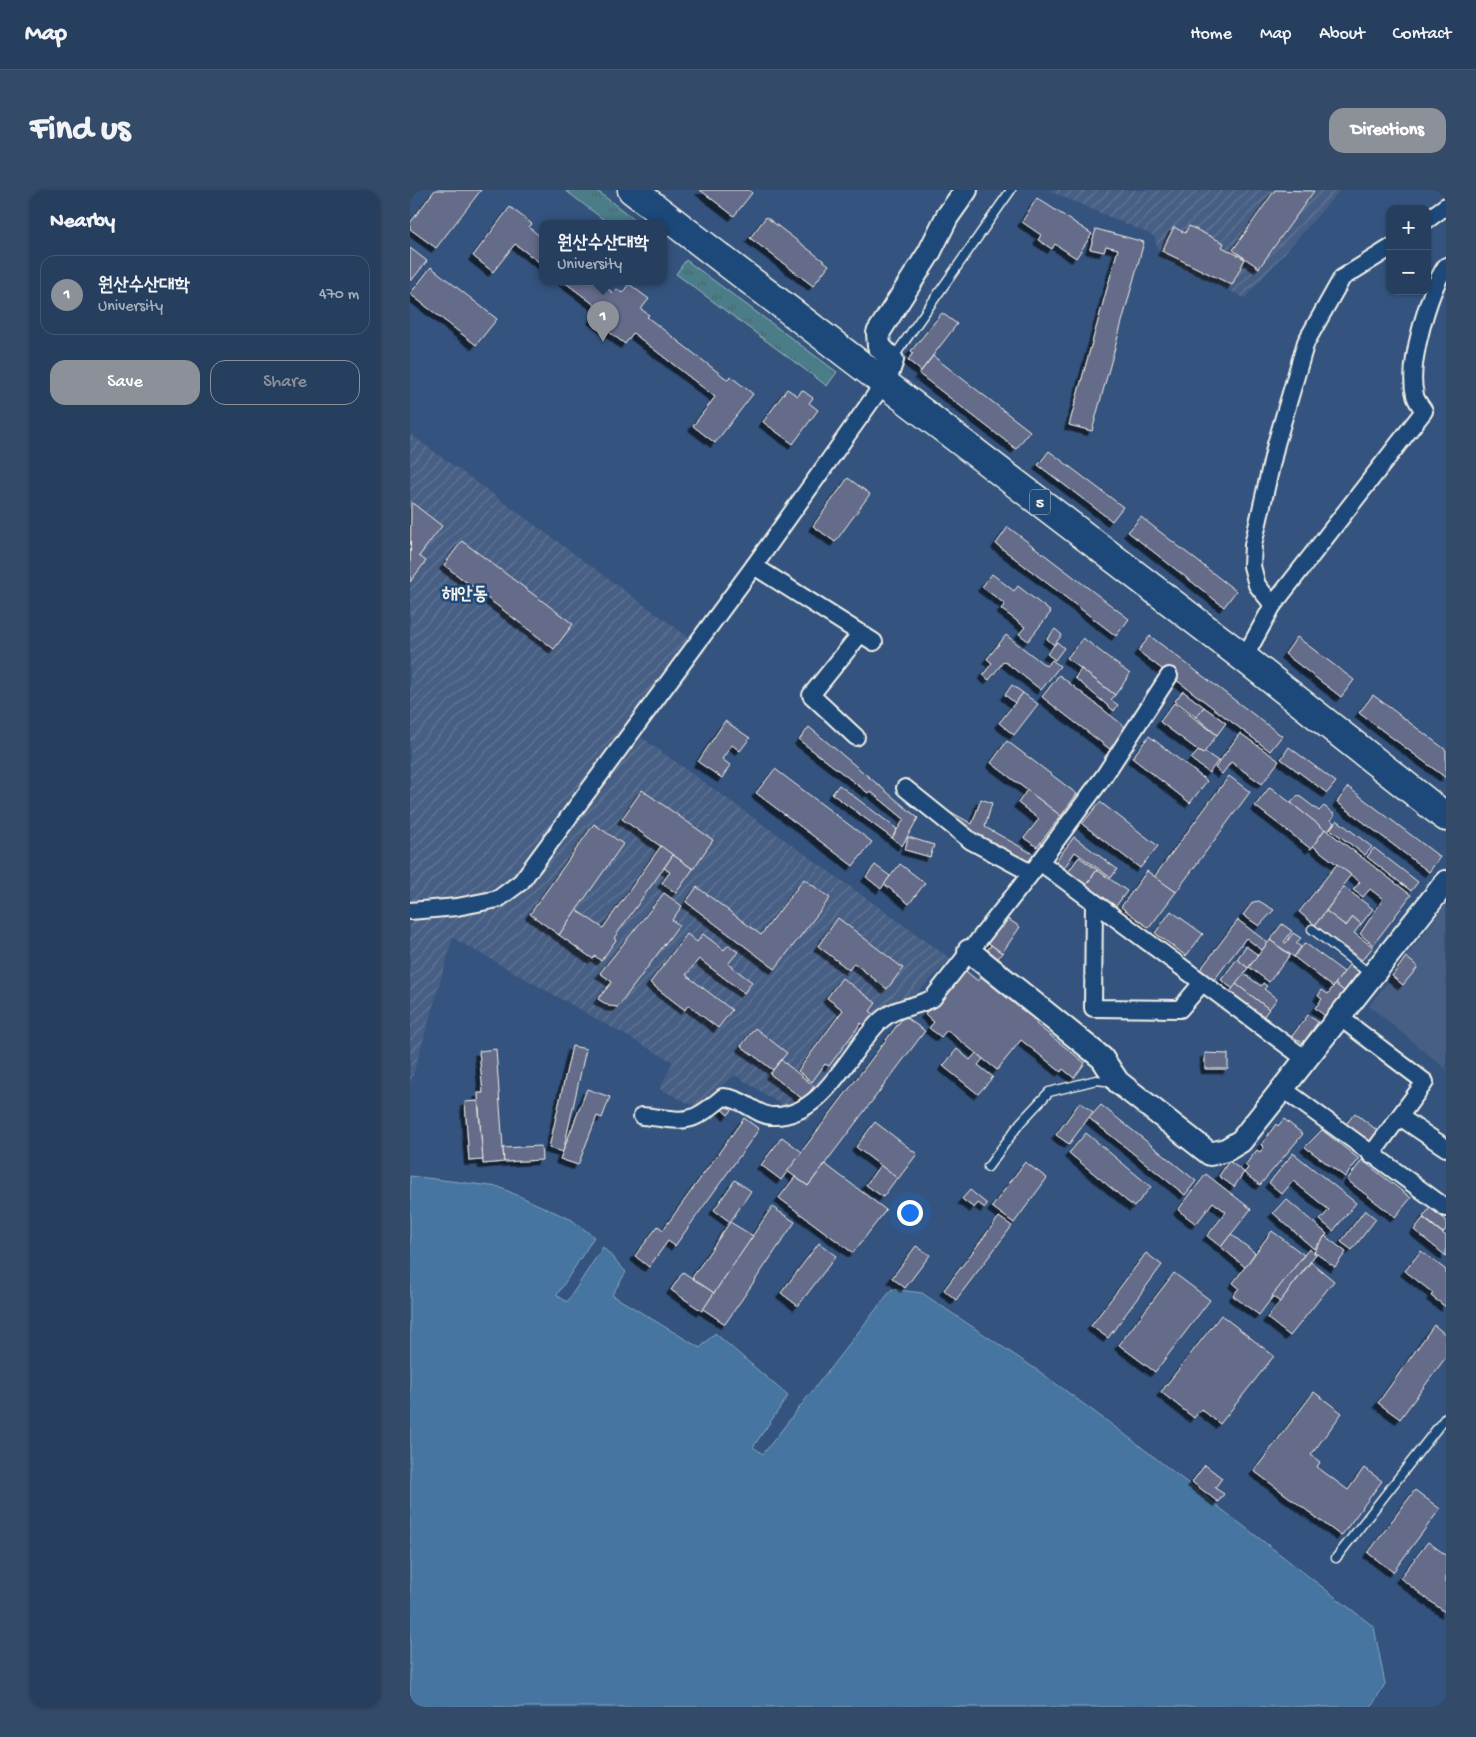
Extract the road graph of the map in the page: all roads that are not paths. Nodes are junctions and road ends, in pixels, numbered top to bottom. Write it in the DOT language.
graph roads {
  1 [pos="632,190"];
  2 [pos="966,190"];
  3 [pos="1012,190"];
  4 [pos="1446,206"];
  5 [pos="1431,217"];
  6 [pos="1387,250"];
  7 [pos="1446,266"];
  8 [pos="888,372"];
  9 [pos="754,566"];
  10 [pos="1273,605"];
  11 [pos="1244,658"];
  12 [pos="1169,676"];
  13 [pos="856,737"];
  14 [pos="906,788"];
  15 [pos="1446,817"];
  16 [pos="1035,868"];
  17 [pos="1446,882"];
  18 [pos="1094,904"];
  19 [pos="410,911"];
  20 [pos="1312,929"];
  21 [pos="969,951"];
  22 [pos="1371,975"];
  23 [pos="1202,983"];
  24 [pos="1338,1016"];
  25 [pos="1304,1058"];
  26 [pos="1118,1082"];
  27 [pos="1282,1088"];
  28 [pos="642,1116"];
  29 [pos="1400,1117"];
  30 [pos="1446,1148"];
  31 [pos="1371,1154"];
  32 [pos="988,1167"];
  33 [pos="1446,1208"];
  34 [pos="1446,1417"];
  35 [pos="1336,1558"];
  1 -- 8 [label="highway, 5"];
  2 -- 8 [label="street"];
  3 -- 8 [label="lane"];
  4 -- 5 [label="street"];
  6 -- 10 [label="street"];
  7 -- 10 [label="street"];
  8 -- 9 [label="street"];
  8 -- 11 [label="highway, 5"];
  9 -- 13 [label="street"];
  9 -- 19 [label="street"];
  10 -- 11 [label="street"];
  11 -- 15 [label="highway, 5"];
  12 -- 16 [label="street"];
  14 -- 16 [label="street"];
  16 -- 18 [label="street"];
  16 -- 21 [label="street"];
  17 -- 22 [label="street"];
  18 -- 23 [label="street"];
  18 -- 23 [label="street"];
  20 -- 22 [label="lane"];
  21 -- 26 [label="street"];
  21 -- 28 [label="street"];
  22 -- 24 [label="street"];
  23 -- 25 [label="street"];
  24 -- 25 [label="street"];
  24 -- 29 [label="street"];
  25 -- 27 [label="street"];
  26 -- 27 [label="street"];
  26 -- 32 [label="lane"];
  27 -- 31 [label="street"];
  29 -- 30 [label="street"];
  29 -- 31 [label="street"];
  31 -- 33 [label="street"];
  34 -- 35 [label="lane"];
}
